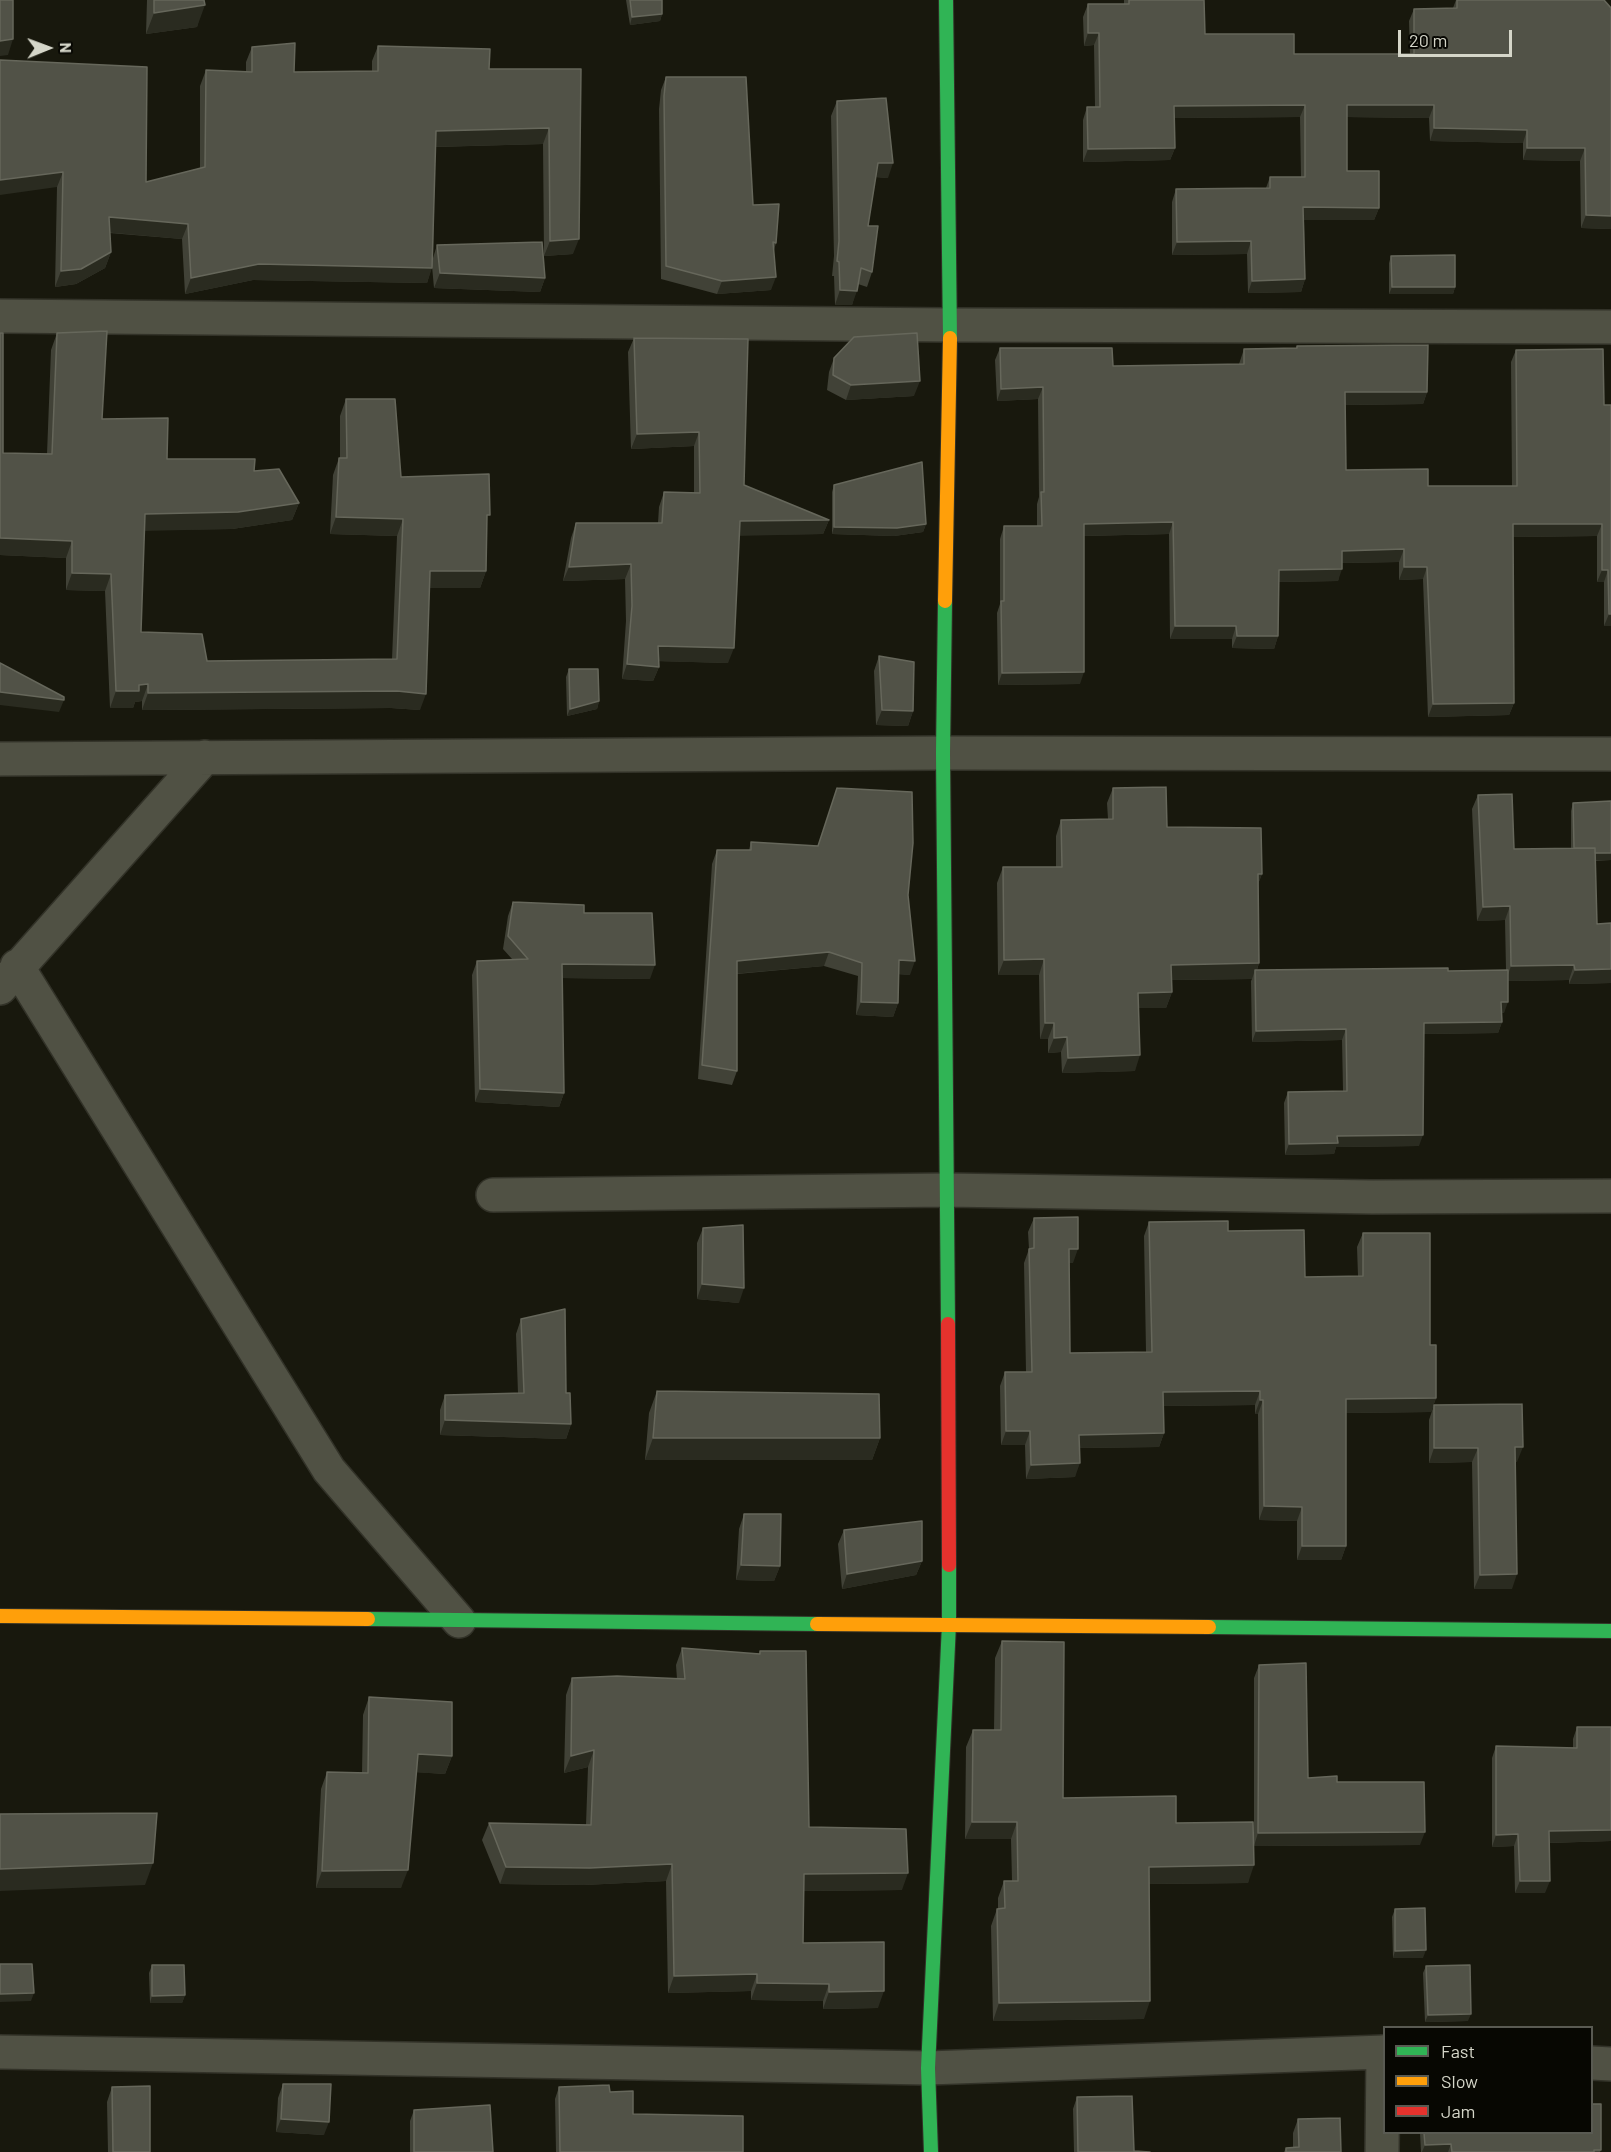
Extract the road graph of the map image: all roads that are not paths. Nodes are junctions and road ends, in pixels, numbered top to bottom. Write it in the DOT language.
graph roads {
  1 [pos="946,0"];
  2 [pos="0,316"];
  3 [pos="950,325"];
  4 [pos="1611,327"];
  5 [pos="943,753"];
  6 [pos="1611,754"];
  7 [pos="205,757"];
  8 [pos="0,759"];
  9 [pos="9,977"];
  10 [pos="948,1190"];
  11 [pos="493,1195"];
  12 [pos="1611,1196"];
  13 [pos="0,1616"];
  14 [pos="459,1621"];
  15 [pos="949,1624"];
  16 [pos="1611,1631"];
  17 [pos="0,2052"];
  18 [pos="1383,2052"];
  19 [pos="1593,2063"];
  20 [pos="1611,2064"];
  21 [pos="928,2068"];
  22 [pos="1383,2102"];
  23 [pos="931,2152"];
  24 [pos="1382,2152"];
  1 -- 3 [label="street"];
  2 -- 3 [label="street"];
  3 -- 4 [label="street"];
  3 -- 5 [label="street"];
  5 -- 6 [label="street"];
  5 -- 7 [label="street"];
  5 -- 10 [label="street"];
  7 -- 8 [label="street"];
  7 -- 9 [label="street"];
  9 -- 14 [label="street"];
  10 -- 11 [label="street"];
  10 -- 12 [label="street"];
  10 -- 15 [label="street"];
  13 -- 14 [label="street"];
  14 -- 15 [label="street"];
  15 -- 16 [label="street"];
  15 -- 21 [label="street"];
  17 -- 21 [label="street"];
  18 -- 21 [label="street"];
  19 -- 20 [label="street"];
  21 -- 23 [label="street"];
  22 -- 24 [label="street"];
}
